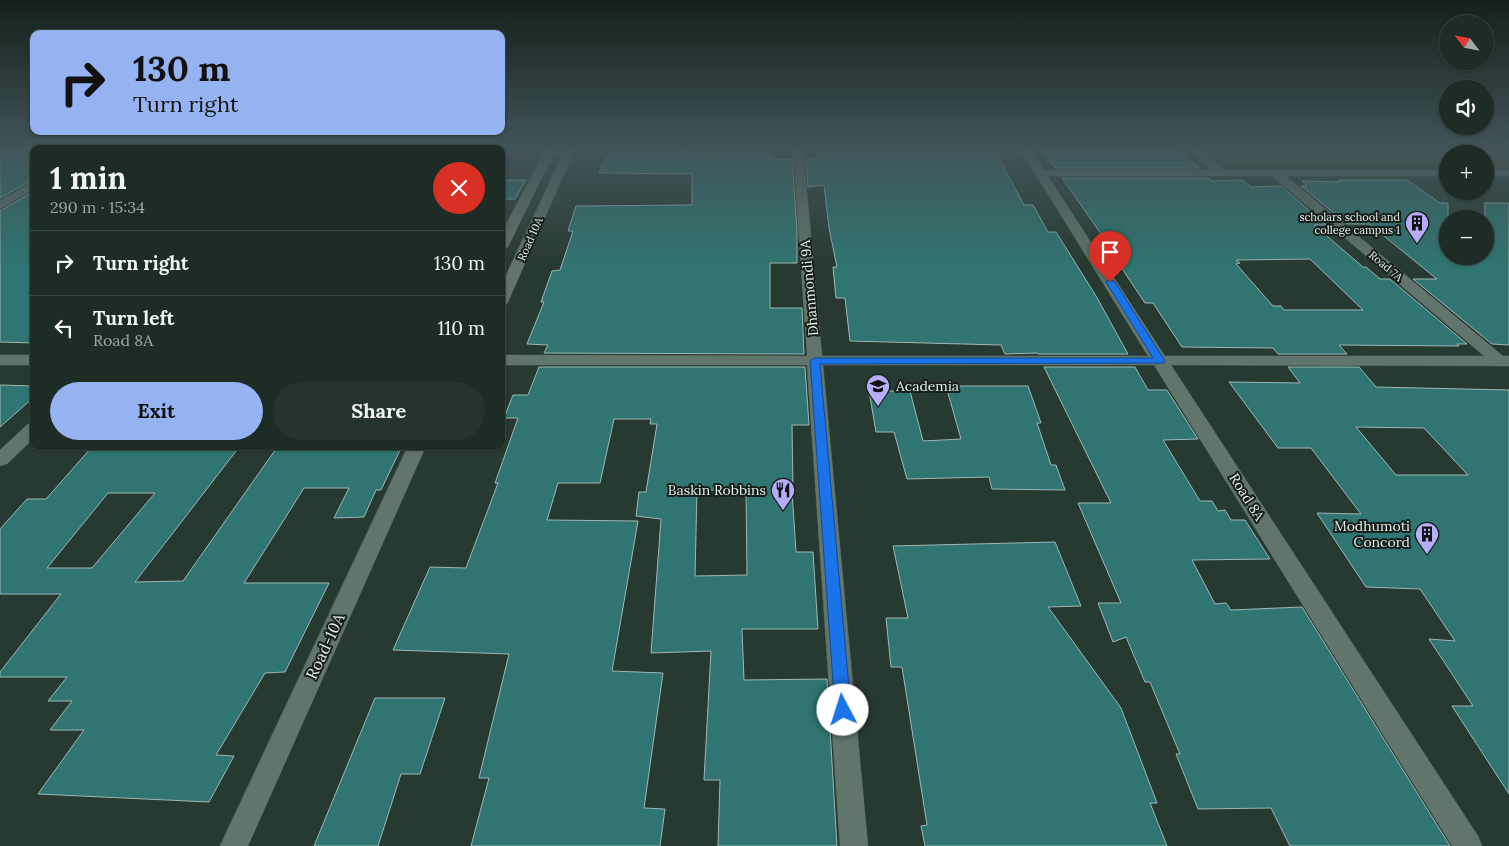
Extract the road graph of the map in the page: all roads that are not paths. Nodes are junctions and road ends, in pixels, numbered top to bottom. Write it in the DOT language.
graph roads {
  1 [pos="27,188"];
  2 [pos="531,188"];
  3 [pos="552,188"];
  4 [pos="801,188"];
  5 [pos="1051,188"];
  6 [pos="1294,188"];
  7 [pos="0,205"];
  8 [pos="505,239"];
  9 [pos="505,293"];
  10 [pos="0,360"];
  11 [pos="30,360"];
  12 [pos="505,360"];
  13 [pos="815,361"];
  14 [pos="1160,361"];
  15 [pos="1504,361"];
  16 [pos="30,432"];
  17 [pos="415,450"];
  18 [pos="0,460"];
  19 [pos="234,846"];
  20 [pos="854,846"];
  21 [pos="1468,846"];
  1 -- 7 [label="street"];
  2 -- 8 [label="street, Road 10A"];
  3 -- 9 [label="street, Road 10A"];
  4 -- 13 [label="street, Dhanmondi 9A"];
  5 -- 14 [label="street, Road 8A"];
  6 -- 15 [label="street, Road 7A"];
  10 -- 11 [label="street"];
  12 -- 13 [label="street"];
  13 -- 14 [label="street"];
  13 -- 20 [label="street, Dhanmondi 9A"];
  14 -- 15 [label="street"];
  14 -- 21 [label="street, Road 8A"];
  16 -- 18 [label="street"];
  17 -- 19 [label="street, Road-10A"];
}
